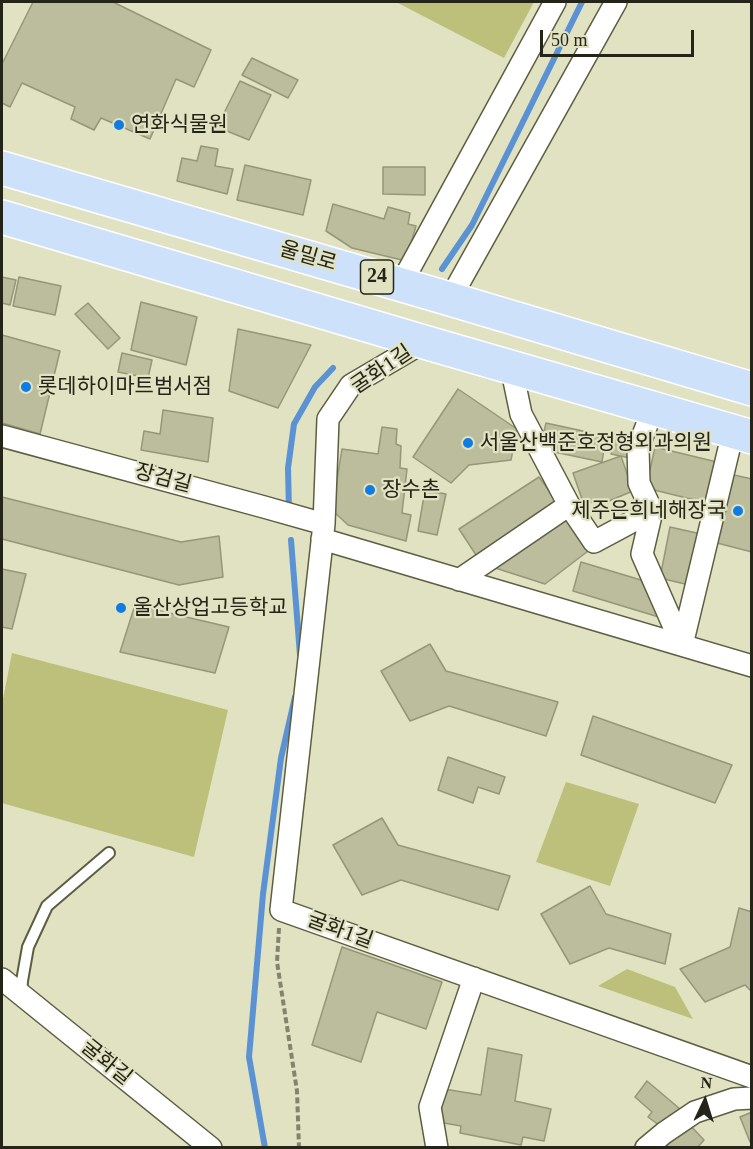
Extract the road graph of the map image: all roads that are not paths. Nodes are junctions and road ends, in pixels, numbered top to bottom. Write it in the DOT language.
graph roads {
  1 [pos="555,2"];
  2 [pos="616,2"];
  3 [pos="2,168"];
  4 [pos="2,217"];
  5 [pos="401,284"];
  6 [pos="450,299"];
  7 [pos="424,342"];
  8 [pos="511,366"];
  9 [pos="752,389"];
  10 [pos="653,409"];
  11 [pos="742,434"];
  12 [pos="2,436"];
  13 [pos="569,505"];
  14 [pos="652,511"];
  15 [pos="323,532"];
  16 [pos="459,580"];
  17 [pos="682,645"];
  18 [pos="752,666"];
  19 [pos="109,853"];
  20 [pos="474,978"];
  21 [pos="2,979"];
  22 [pos="21,995"];
  23 [pos="752,1077"];
  24 [pos="752,1098"];
  25 [pos="211,1148"];
  26 [pos="437,1148"];
  27 [pos="646,1148"];
  1 -- 5 [label="street"];
  2 -- 6 [label="street"];
  3 -- 5 [label="main road, 울밀로 / 24"];
  4 -- 7 [label="main road, 24"];
  5 -- 6 [label="main road, 울밀로 / 24"];
  6 -- 9 [label="main road, 울밀로 / 24"];
  7 -- 8 [label="main road, 24"];
  7 -- 15 [label="street, 굴화1길"];
  8 -- 10 [label="main road, 24"];
  8 -- 13 [label="street"];
  10 -- 11 [label="main road, 24"];
  10 -- 14 [label="street"];
  11 -- 17 [label="street"];
  12 -- 15 [label="street, 장검길"];
  13 -- 14 [label="street"];
  13 -- 16 [label="street"];
  14 -- 17 [label="street"];
  15 -- 16 [label="street"];
  15 -- 20 [label="street, 굴화1길"];
  16 -- 17 [label="street"];
  17 -- 18 [label="street"];
  19 -- 22 [label="lane"];
  20 -- 23 [label="street, 굴화1길"];
  20 -- 26 [label="street"];
  21 -- 22 [label="street, 굴화길"];
  22 -- 25 [label="street, 굴화길"];
  24 -- 27 [label="street"];
}
